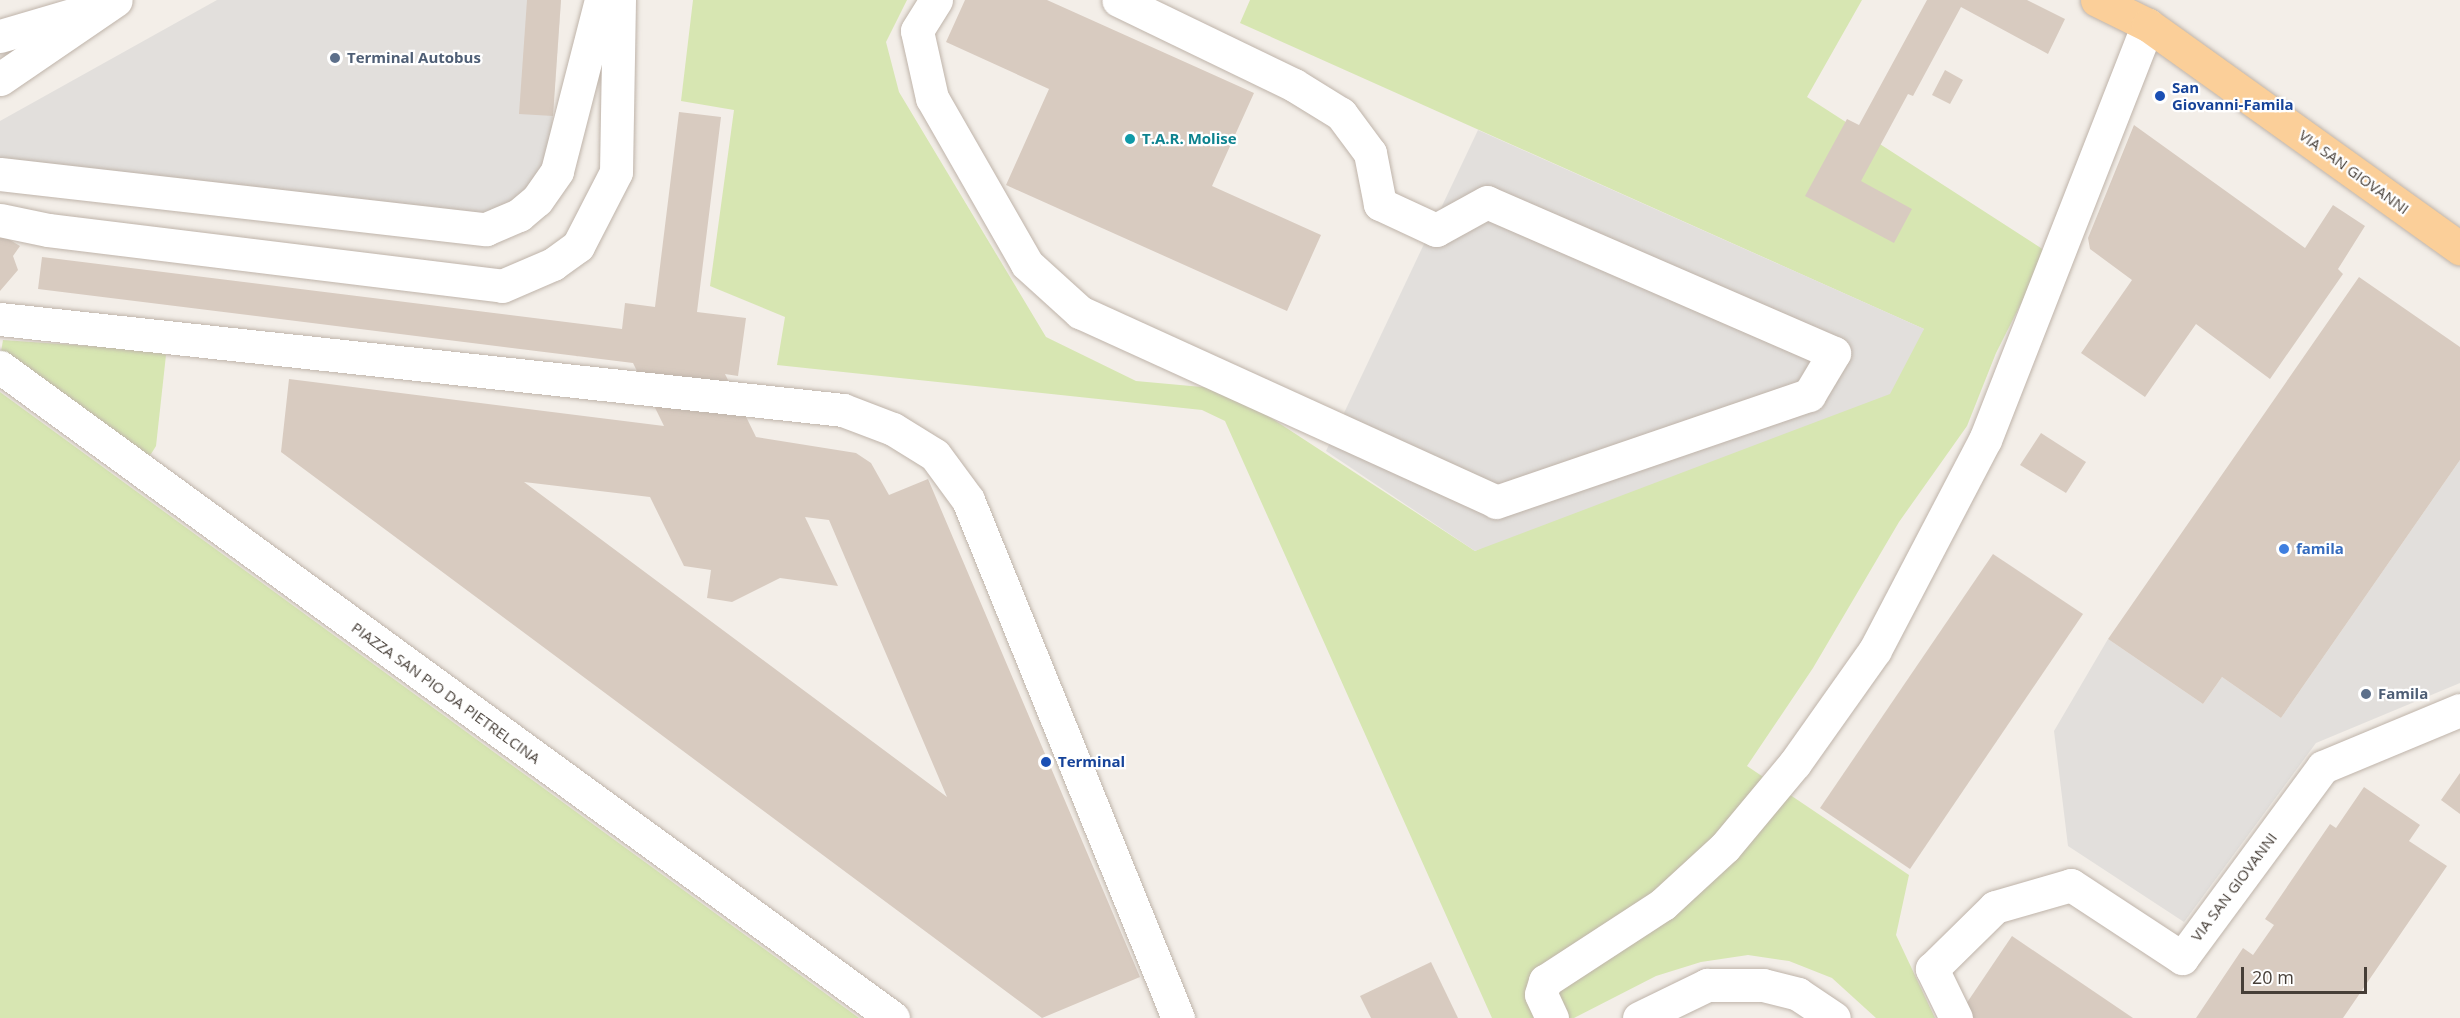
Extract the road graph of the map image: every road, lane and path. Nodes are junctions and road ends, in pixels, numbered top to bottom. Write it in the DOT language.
graph roads {
  1 [pos="601,0"];
  2 [pos="619,0"];
  3 [pos="936,0"];
  4 [pos="1118,0"];
  5 [pos="2097,0"];
  6 [pos="113,2"];
  7 [pos="2148,25"];
  8 [pos="0,36"];
  9 [pos="0,79"];
  10 [pos="0,174"];
  11 [pos="0,220"];
  12 [pos="2460,248"];
  13 [pos="0,319"];
  14 [pos="0,368"];
  15 [pos="2460,710"];
  16 [pos="893,1018"];
  17 [pos="1178,1018"];
  18 [pos="1552,1018"];
  19 [pos="1639,1018"];
  20 [pos="1834,1018"];
  21 [pos="1956,1018"];
  1 -- 10 [label="street"];
  2 -- 11 [label="street"];
  3 -- 4 [label="street"];
  5 -- 7 [label="main road, VIA SAN GIOVANNI"];
  6 -- 8 [label="street"];
  6 -- 9 [label="street"];
  7 -- 12 [label="main road, VIA SAN GIOVANNI"];
  7 -- 18 [label="street"];
  13 -- 17 [label="street"];
  14 -- 16 [label="street, PIAZZA SAN PIO DA PIETRELCINA"];
  15 -- 21 [label="street, VIA SAN GIOVANNI"];
  19 -- 20 [label="street"];
}
